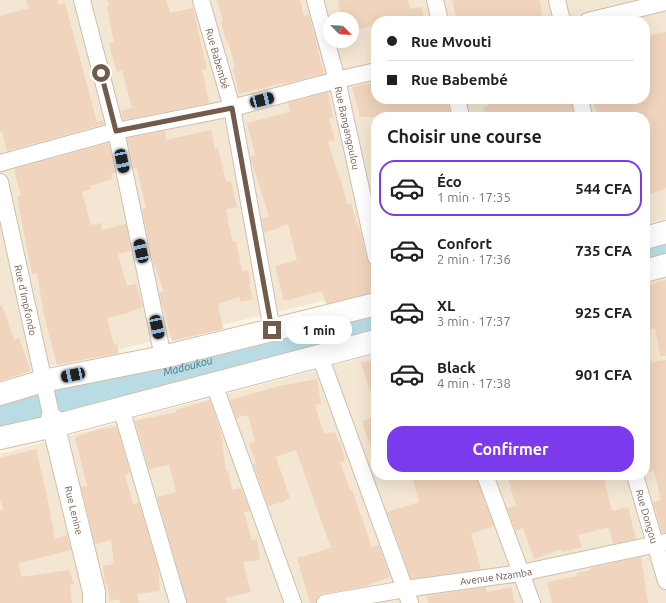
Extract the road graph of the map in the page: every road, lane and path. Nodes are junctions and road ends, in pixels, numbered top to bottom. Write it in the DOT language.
graph roads {
  1 [pos="82,0"];
  2 [pos="201,0"];
  3 [pos="315,0"];
  4 [pos="435,0"];
  5 [pos="556,0"];
  6 [pos="666,2"];
  7 [pos="439,16"];
  8 [pos="561,16"];
  9 [pos="609,16"];
  10 [pos="371,72"];
  11 [pos="337,80"];
  12 [pos="232,108"];
  13 [pos="116,131"];
  14 [pos="0,163"];
  15 [pos="0,182"];
  16 [pos="666,232"];
  17 [pos="371,234"];
  18 [pos="650,237"];
  19 [pos="666,265"];
  20 [pos="650,270"];
  21 [pos="371,305"];
  22 [pos="272,330"];
  23 [pos="371,342"];
  24 [pos="320,356"];
  25 [pos="164,357"];
  26 [pos="214,384"];
  27 [pos="44,386"];
  28 [pos="0,394"];
  29 [pos="121,408"];
  30 [pos="53,423"];
  31 [pos="0,438"];
  32 [pos="487,480"];
  33 [pos="637,480"];
  34 [pos="661,543"];
  35 [pos="521,573"];
  36 [pos="666,581"];
  37 [pos="407,596"];
  38 [pos="94,603"];
  39 [pos="178,603"];
  40 [pos="293,603"];
  41 [pos="325,603"];
  42 [pos="532,603"];
  1 -- 13 [label="street"];
  2 -- 12 [label="street, Rue Babembé"];
  3 -- 11 [label="street, Rue Bangangoulou"];
  4 -- 7 [label="street"];
  5 -- 8 [label="street"];
  6 -- 9 [label="street"];
  10 -- 11 [label="street"];
  11 -- 12 [label="street"];
  11 -- 17 [label="street, Rue Bangangoulou"];
  12 -- 13 [label="street"];
  12 -- 22 [label="street, Rue Babembé"];
  13 -- 14 [label="street"];
  13 -- 25 [label="street"];
  15 -- 27 [label="street, Rue d'Impfondo"];
  16 -- 18 [label="main road"];
  19 -- 20 [label="main road"];
  21 -- 22 [label="main road"];
  22 -- 25 [label="main road"];
  23 -- 24 [label="main road"];
  24 -- 26 [label="main road"];
  24 -- 37 [label="street"];
  25 -- 27 [label="main road"];
  26 -- 29 [label="main road"];
  26 -- 40 [label="street"];
  27 -- 28 [label="main road"];
  27 -- 30 [label="street, Rue d'Impfondo"];
  29 -- 30 [label="main road"];
  29 -- 39 [label="street"];
  30 -- 31 [label="main road"];
  30 -- 38 [label="main road, Rue Lenine"];
  32 -- 35 [label="street"];
  33 -- 34 [label="street, Rue Dongou"];
  34 -- 35 [label="street, Avenue Nzamba"];
  34 -- 36 [label="street, Rue Dongou"];
  35 -- 37 [label="street, Avenue Nzamba"];
  35 -- 42 [label="street"];
  37 -- 41 [label="street, Avenue Nzamba"];
}
